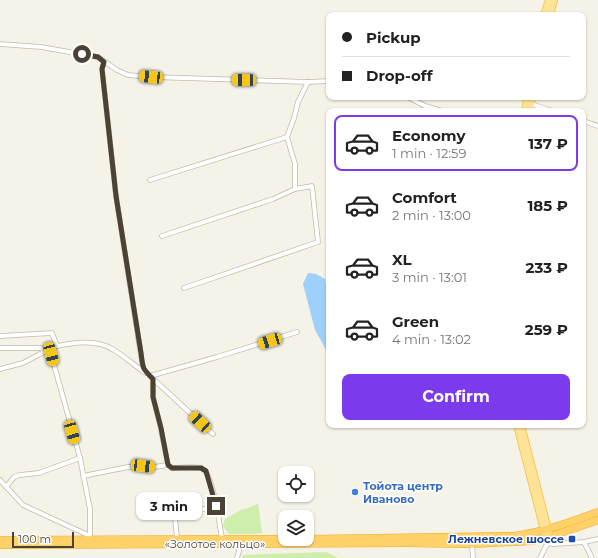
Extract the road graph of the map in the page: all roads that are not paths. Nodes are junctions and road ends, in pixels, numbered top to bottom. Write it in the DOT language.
graph roads {
  1 [pos="549,0"];
  2 [pos="554,0"];
  3 [pos="545,12"];
  4 [pos="551,12"];
  5 [pos="0,44"];
  6 [pos="104,62"];
  7 [pos="326,80"];
  8 [pos="308,82"];
  9 [pos="414,100"];
  10 [pos="532,100"];
  11 [pos="531,104"];
  12 [pos="432,108"];
  13 [pos="530,108"];
  14 [pos="543,108"];
  15 [pos="586,122"];
  16 [pos="598,126"];
  17 [pos="287,138"];
  18 [pos="150,180"];
  19 [pos="295,189"];
  20 [pos="162,236"];
  21 [pos="184,288"];
  22 [pos="297,332"];
  23 [pos="0,336"];
  24 [pos="57,346"];
  25 [pos="0,348"];
  26 [pos="46,351"];
  27 [pos="51,354"];
  28 [pos="0,370"];
  29 [pos="150,376"];
  30 [pos="518,428"];
  31 [pos="523,428"];
  32 [pos="213,434"];
  33 [pos="80,458"];
  34 [pos="168,465"];
  35 [pos="83,476"];
  36 [pos="0,480"];
  37 [pos="6,487"];
  38 [pos="216,506"];
  39 [pos="598,512"];
  40 [pos="598,520"];
  41 [pos="547,535"];
  42 [pos="90,536"];
  43 [pos="222,539"];
  44 [pos="278,539"];
  45 [pos="314,539"];
  46 [pos="598,539"];
  47 [pos="0,540"];
  48 [pos="177,540"];
  49 [pos="474,542"];
  50 [pos="584,542"];
  51 [pos="101,543"];
  52 [pos="241,544"];
  53 [pos="0,545"];
  54 [pos="237,558"];
  55 [pos="473,558"];
  56 [pos="540,558"];
  57 [pos="592,558"];
  1 -- 3 [label="main road"];
  2 -- 4 [label="main road"];
  5 -- 6 [label="street"];
  6 -- 8 [label="street"];
  6 -- 29 [label="street"];
  7 -- 8 [label="street"];
  8 -- 17 [label="street"];
  9 -- 12 [label="street"];
  10 -- 11 [label="main road"];
  11 -- 13 [label="main road"];
  11 -- 14 [label="street"];
  15 -- 16 [label="street"];
  17 -- 18 [label="street"];
  17 -- 19 [label="street"];
  19 -- 20 [label="street"];
  19 -- 21 [label="street"];
  22 -- 29 [label="street"];
  23 -- 24 [label="street"];
  24 -- 27 [label="street"];
  24 -- 29 [label="street"];
  25 -- 26 [label="street"];
  26 -- 27 [label="street"];
  26 -- 28 [label="street"];
  27 -- 33 [label="street"];
  29 -- 32 [label="street"];
  29 -- 34 [label="street"];
  30 -- 41 [label="main road"];
  31 -- 41 [label="main road"];
  33 -- 35 [label="street"];
  33 -- 37 [label="street"];
  34 -- 35 [label="street"];
  34 -- 38 [label="street"];
  35 -- 42 [label="street"];
  36 -- 37 [label="street"];
  37 -- 42 [label="street"];
  38 -- 43 [label="street"];
  38 -- 48 [label="street"];
  39 -- 41 [label="highway"];
  40 -- 41 [label="highway"];
  41 -- 49 [label="highway"];
  41 -- 50 [label="street"];
  41 -- 56 [label="street"];
  42 -- 51 [label="street"];
  43 -- 44 [label="highway, «Золотое кольцо»"];
  43 -- 48 [label="highway, «Золотое кольцо»"];
  45 -- 49 [label="highway"];
  46 -- 50 [label="street"];
  47 -- 51 [label="highway, «Золотое кольцо»"];
  48 -- 51 [label="highway, «Золотое кольцо»"];
  49 -- 52 [label="highway, «Золотое кольцо»"];
  49 -- 55 [label="street"];
  50 -- 57 [label="street"];
  51 -- 52 [label="highway, «Золотое кольцо»"];
  51 -- 53 [label="highway, «Золотое кольцо»"];
  52 -- 54 [label="street"];
}
